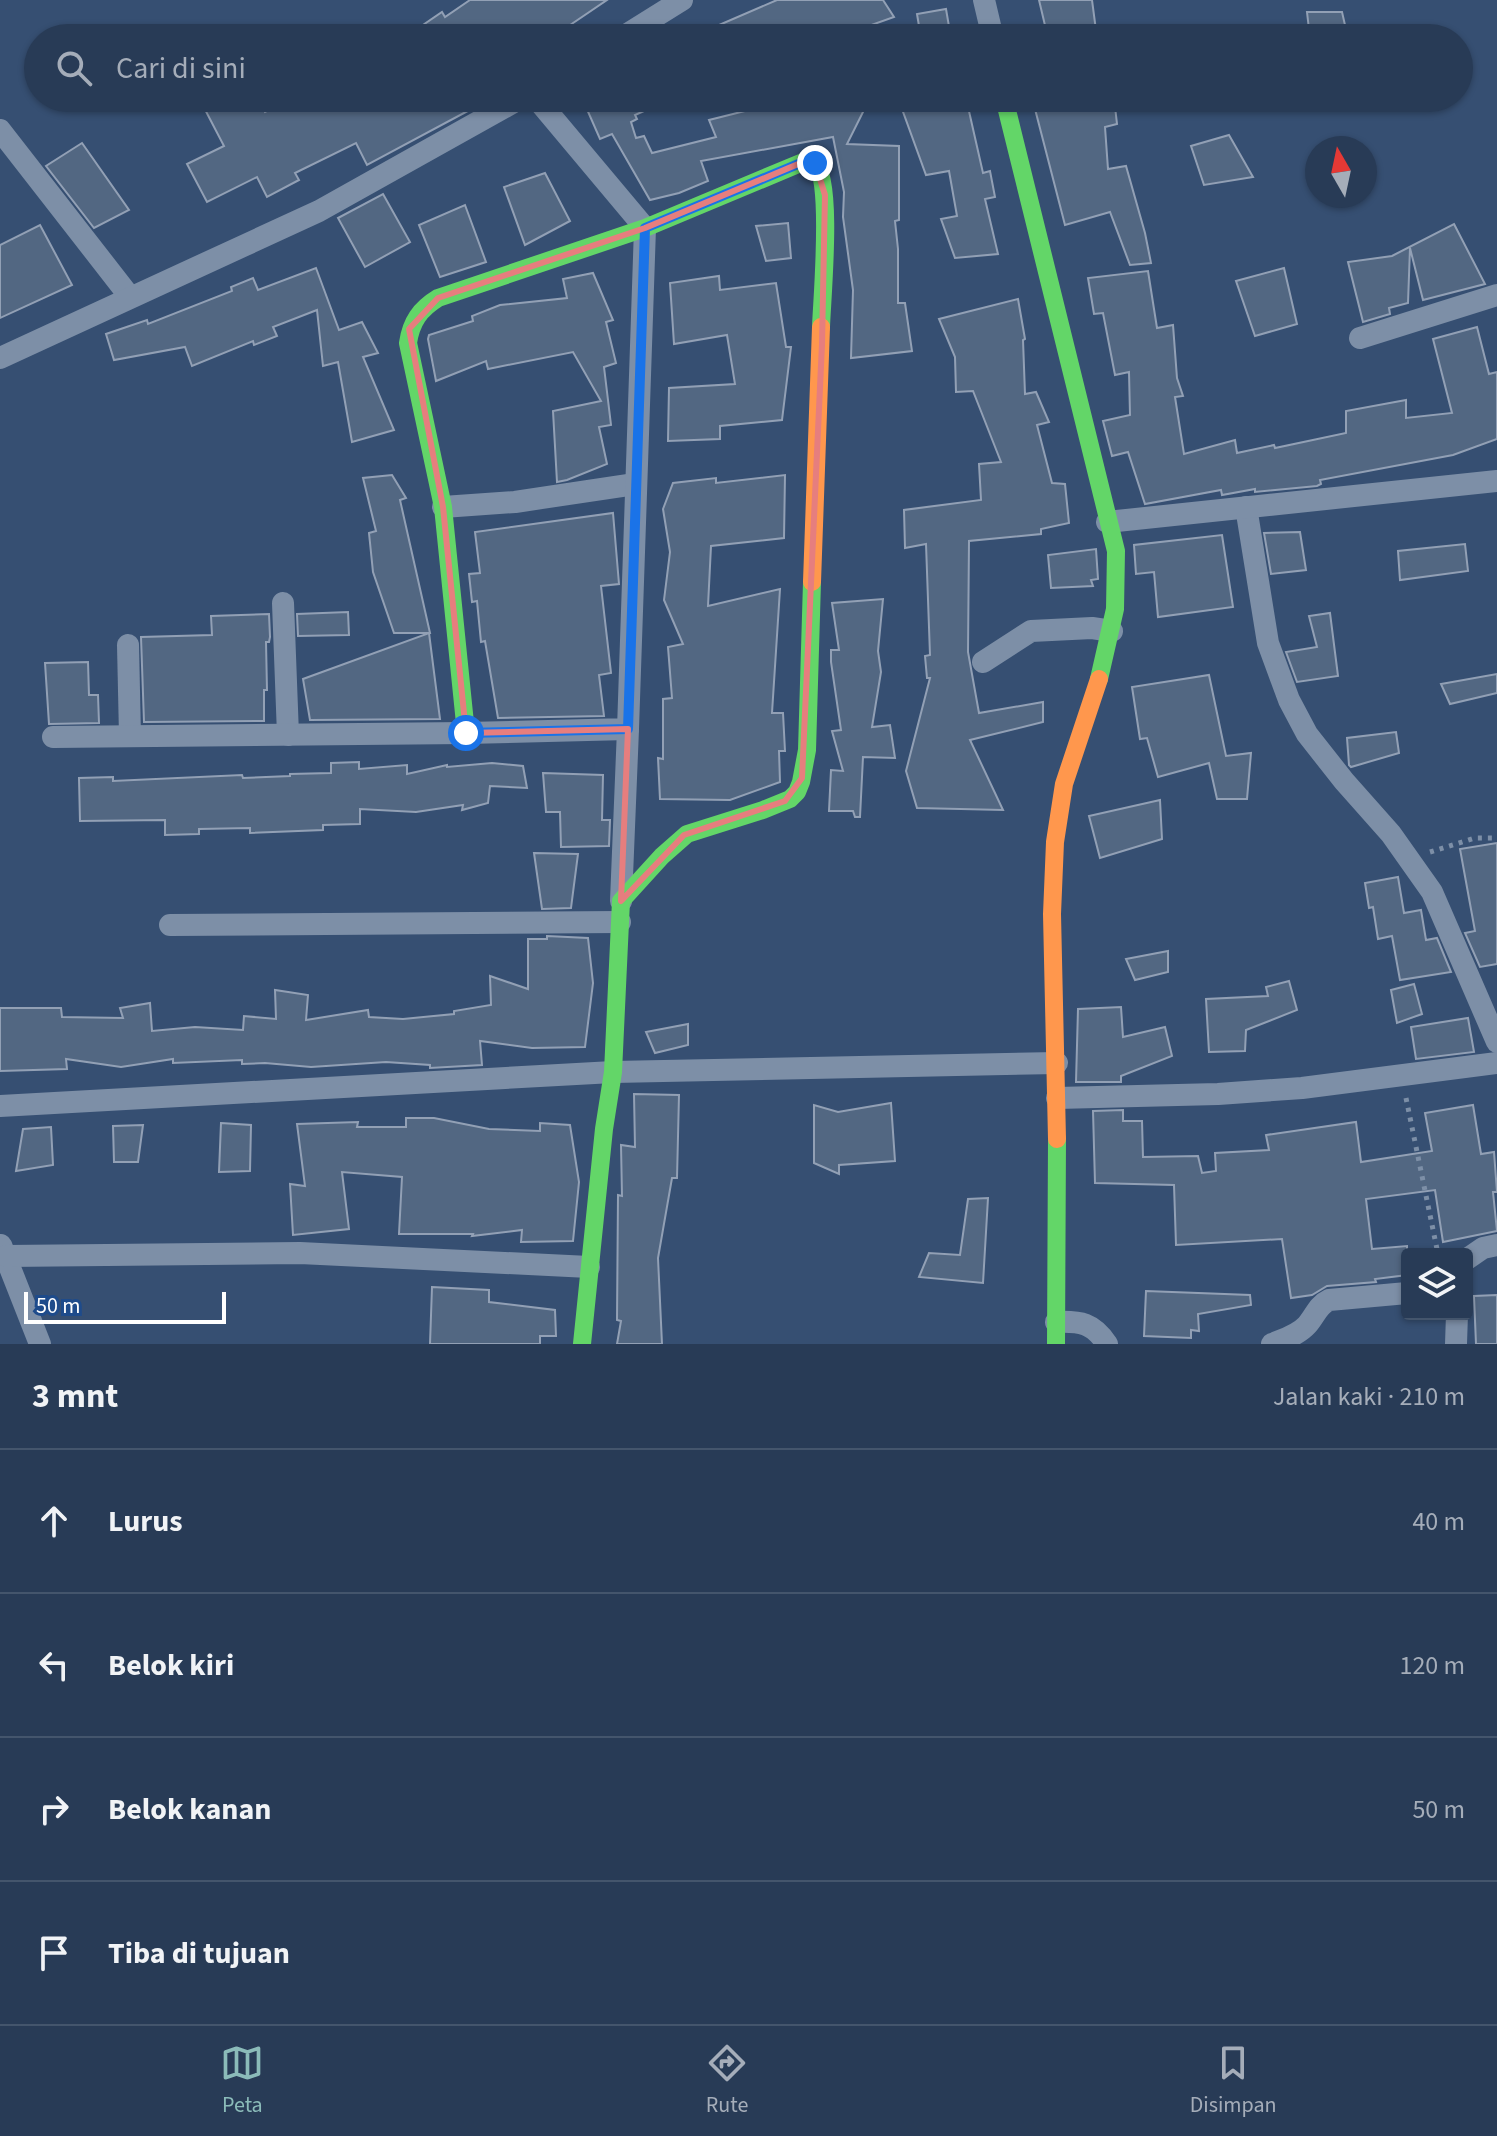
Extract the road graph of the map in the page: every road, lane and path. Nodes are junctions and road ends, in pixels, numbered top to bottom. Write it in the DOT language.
graph roads {
  1 [pos="682,0"];
  2 [pos="984,0"];
  3 [pos="643,24"];
  4 [pos="990,24"];
  5 [pos="496,112"];
  6 [pos="548,112"];
  7 [pos="1007,112"];
  8 [pos="0,130"];
  9 [pos="645,228"];
  10 [pos="1497,295"];
  11 [pos="130,297"];
  12 [pos="1360,338"];
  13 [pos="0,358"];
  14 [pos="1497,481"];
  15 [pos="635,484"];
  16 [pos="443,507"];
  17 [pos="1246,507"];
  18 [pos="1107,522"];
  19 [pos="283,603"];
  20 [pos="1112,631"];
  21 [pos="128,645"];
  22 [pos="983,662"];
  23 [pos="628,729"];
  24 [pos="466,733"];
  25 [pos="288,735"];
  26 [pos="130,736"];
  27 [pos="53,737"];
  28 [pos="1497,838"];
  29 [pos="1410,859"];
  30 [pos="620,912"];
  31 [pos="170,925"];
  32 [pos="1497,1042"];
  33 [pos="1057,1063"];
  34 [pos="1497,1063"];
  35 [pos="613,1072"];
  36 [pos="1402,1075"];
  37 [pos="1057,1098"];
  38 [pos="0,1106"];
  39 [pos="1497,1245"];
  40 [pos="1437,1248"];
  41 [pos="3,1250"];
  42 [pos="1473,1255"];
  43 [pos="589,1267"];
  44 [pos="1401,1294"];
  45 [pos="1457,1320"];
  46 [pos="1056,1333"];
  47 [pos="40,1344"];
  48 [pos="582,1344"];
  49 [pos="1107,1344"];
  50 [pos="1272,1344"];
  51 [pos="1456,1344"];
  1 -- 3 [label="street"];
  2 -- 4 [label="street"];
  5 -- 11 [label="street"];
  6 -- 9 [label="street"];
  7 -- 18 [label="street"];
  8 -- 11 [label="street"];
  9 -- 15 [label="street"];
  9 -- 16 [label="street"];
  9 -- 30 [label="street"];
  10 -- 12 [label="street"];
  11 -- 13 [label="street"];
  14 -- 17 [label="street"];
  15 -- 16 [label="street"];
  15 -- 23 [label="street"];
  16 -- 24 [label="street"];
  17 -- 18 [label="street"];
  17 -- 29 [label="street"];
  18 -- 20 [label="street"];
  19 -- 25 [label="street"];
  20 -- 22 [label="street"];
  20 -- 33 [label="street"];
  21 -- 26 [label="street"];
  23 -- 24 [label="street"];
  23 -- 30 [label="street"];
  24 -- 25 [label="street"];
  25 -- 26 [label="street"];
  26 -- 27 [label="street"];
  28 -- 29 [label="path"];
  29 -- 32 [label="street"];
  30 -- 31 [label="street"];
  30 -- 35 [label="street"];
  33 -- 35 [label="street"];
  33 -- 37 [label="street"];
  34 -- 36 [label="street"];
  35 -- 38 [label="street"];
  35 -- 43 [label="street"];
  36 -- 37 [label="street"];
  36 -- 40 [label="path"];
  37 -- 46 [label="street"];
  39 -- 42 [label="street"];
  41 -- 43 [label="street"];
  41 -- 47 [label="street"];
  43 -- 48 [label="street"];
  44 -- 50 [label="street"];
  45 -- 51 [label="street"];
  46 -- 49 [label="street"];
}
